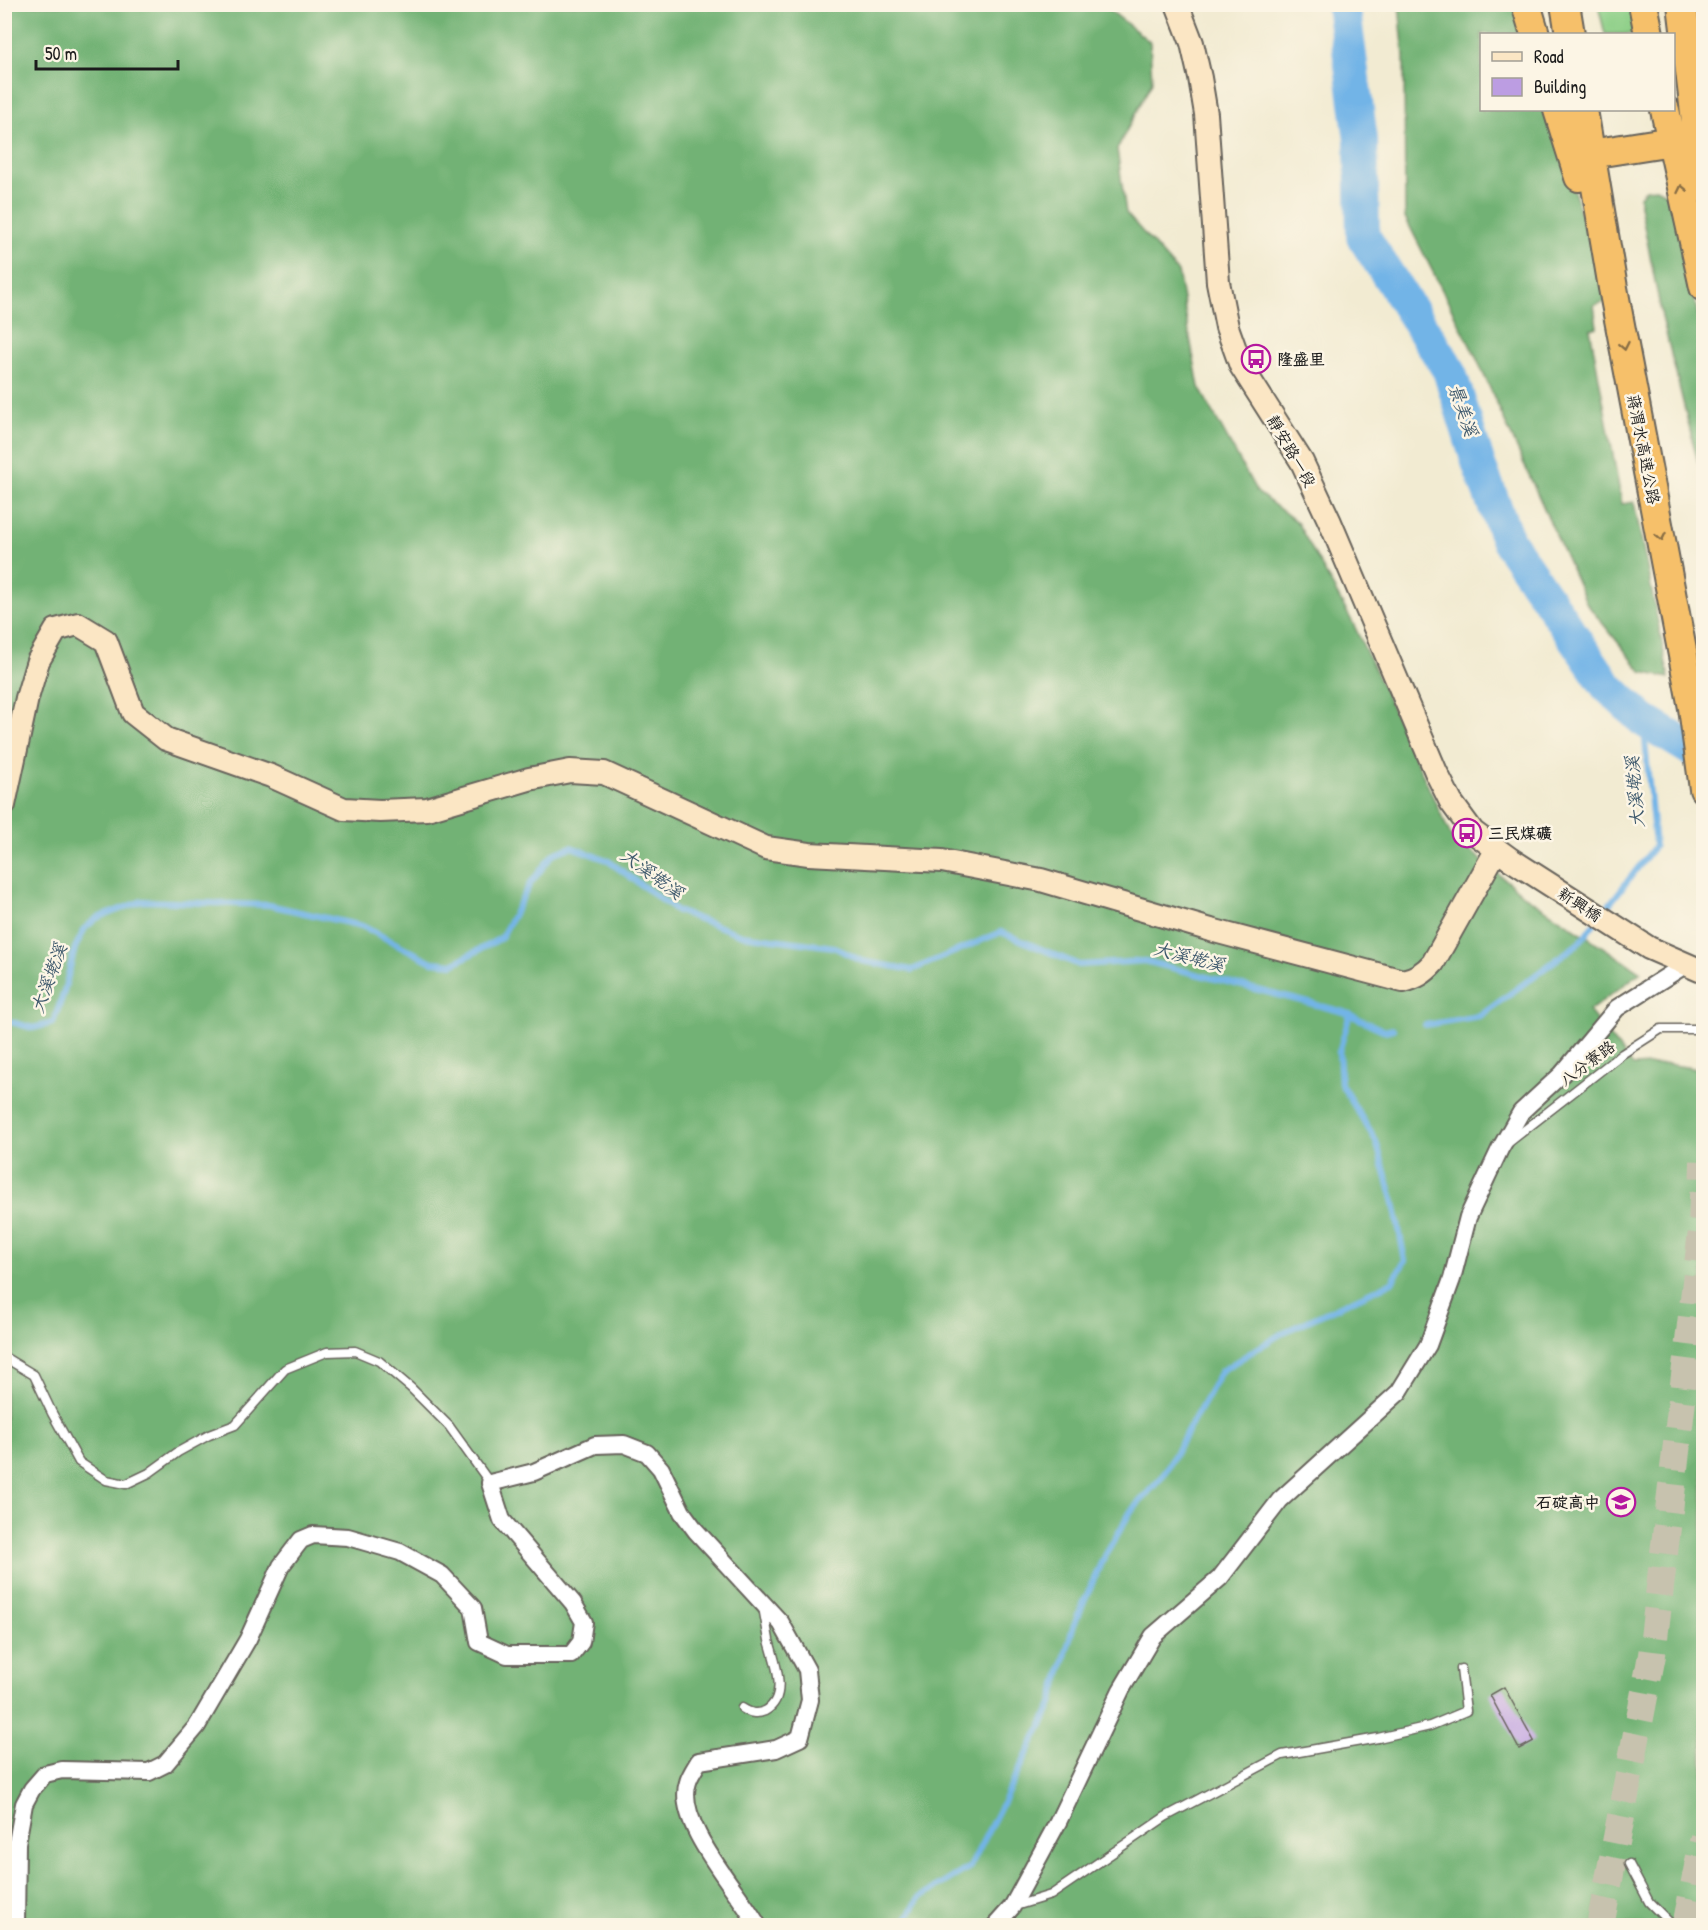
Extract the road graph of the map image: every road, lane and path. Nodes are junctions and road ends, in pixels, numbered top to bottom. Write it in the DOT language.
graph roads {
  1 [pos="1177,4"];
  2 [pos="1526,4"];
  3 [pos="1565,4"];
  4 [pos="1643,4"];
  5 [pos="1682,4"];
  6 [pos="1535,33"];
  7 [pos="1570,33"];
  8 [pos="1649,33"];
  9 [pos="1558,111"];
  10 [pos="1583,111"];
  11 [pos="1665,111"];
  12 [pos="1672,141"];
  13 [pos="1590,153"];
  14 [pos="1704,188"];
  15 [pos="1704,287"];
  16 [pos="1613,288"];
  17 [pos="1704,789"];
  18 [pos="4,805"];
  19 [pos="1504,854"];
  20 [pos="1694,969"];
  21 [pos="1704,1029"];
  22 [pos="1500,1149"];
  23 [pos="4,1357"];
  24 [pos="490,1483"];
  25 [pos="762,1604"];
  26 [pos="1461,1669"];
  27 [pos="742,1708"];
  28 [pos="1629,1864"];
  29 [pos="1012,1907"];
  30 [pos="16,1926"];
  31 [pos="759,1926"];
  32 [pos="995,1926"];
  33 [pos="1673,1926"];
  1 -- 19 [label="street, 靜安路一段"];
  2 -- 6 [label="highway"];
  3 -- 7 [label="highway"];
  4 -- 8 [label="highway"];
  5 -- 14 [label="highway"];
  9 -- 16 [label="highway"];
  10 -- 13 [label="highway, 蔣渭水高速公路"];
  11 -- 12 [label="highway"];
  12 -- 13 [label="highway"];
  15 -- 12 [label="highway, one-way"];
  13 -- 16 [label="highway, 蔣渭水高速公路"];
  16 -- 17 [label="highway, 蔣渭水高速公路, one-way"];
  18 -- 19 [label="street"];
  19 -- 20 [label="street, 新興橋"];
  20 -- 22 [label="street"];
  21 -- 22 [label="lane, 八分寮路"];
  22 -- 29 [label="street"];
  23 -- 24 [label="lane"];
  24 -- 25 [label="street"];
  24 -- 30 [label="street"];
  25 -- 27 [label="lane"];
  25 -- 31 [label="street"];
  26 -- 29 [label="lane"];
  28 -- 33 [label="lane"];
  29 -- 32 [label="street"];
}
